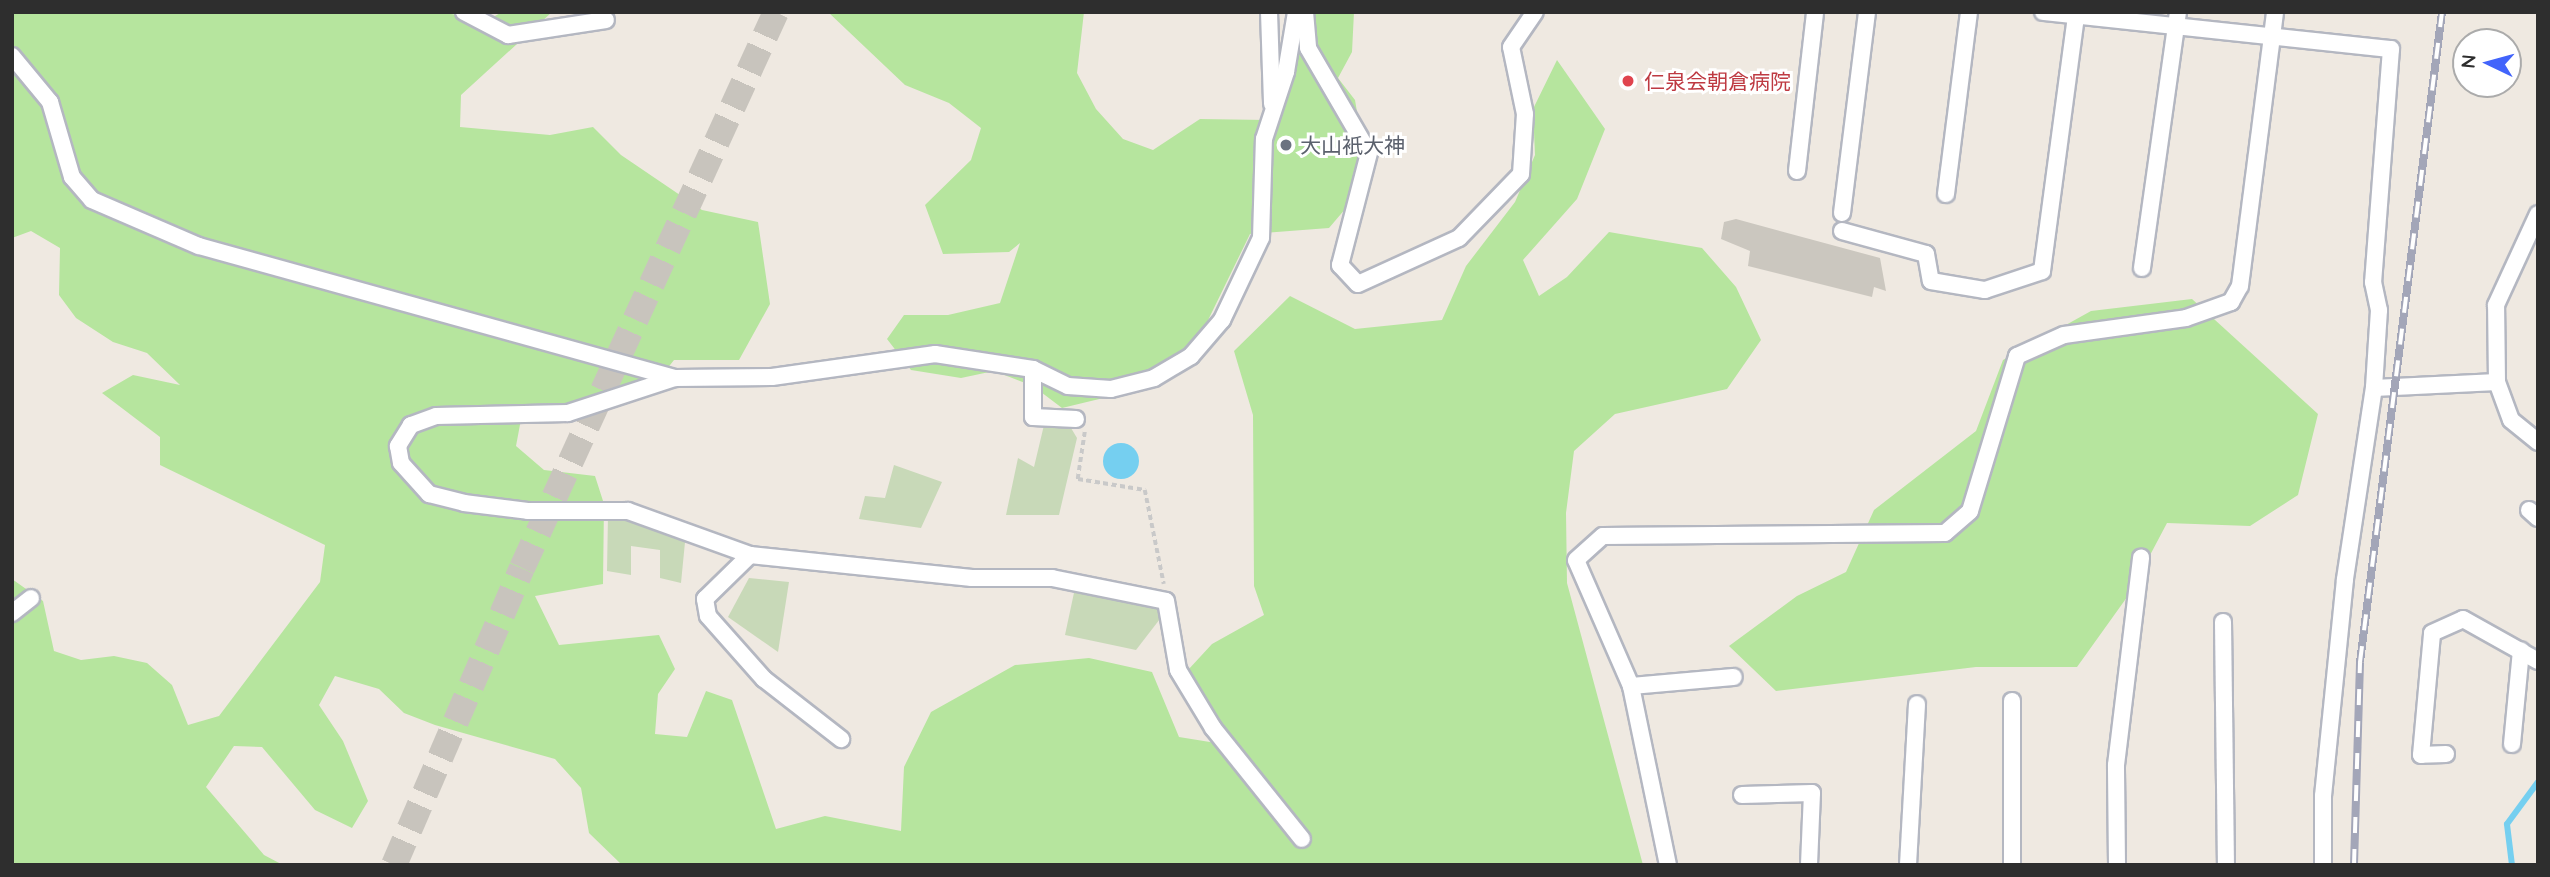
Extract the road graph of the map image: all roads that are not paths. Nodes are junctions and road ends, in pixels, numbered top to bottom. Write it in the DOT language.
graph roads {
  1 [pos="464,12"];
  2 [pos="1269,12"];
  3 [pos="1296,12"];
  4 [pos="1305,12"];
  5 [pos="1535,12"];
  6 [pos="1815,12"];
  7 [pos="1867,12"];
  8 [pos="1969,12"];
  9 [pos="2043,12"];
  10 [pos="2275,12"];
  11 [pos="2076,16"];
  12 [pos="2178,19"];
  13 [pos="606,20"];
  14 [pos="2273,35"];
  15 [pos="12,56"];
  16 [pos="1272,114"];
  17 [pos="1797,171"];
  18 [pos="1945,194"];
  19 [pos="1842,213"];
  20 [pos="2538,214"];
  21 [pos="1842,231"];
  22 [pos="2142,268"];
  23 [pos="1033,369"];
  24 [pos="675,378"];
  25 [pos="2497,382"];
  26 [pos="2374,388"];
  27 [pos="1076,419"];
  28 [pos="2538,442"];
  29 [pos="750,555"];
  30 [pos="2141,558"];
  31 [pos="31,598"];
  32 [pos="12,613"];
  33 [pos="2222,622"];
  34 [pos="2521,650"];
  35 [pos="2538,660"];
  36 [pos="1734,677"];
  37 [pos="1630,686"];
  38 [pos="2011,701"];
  39 [pos="1917,704"];
  40 [pos="841,739"];
  41 [pos="2512,744"];
  42 [pos="2446,754"];
  43 [pos="1742,795"];
  44 [pos="1302,839"];
  45 [pos="1668,865"];
  46 [pos="1810,865"];
  47 [pos="1908,865"];
  48 [pos="2012,865"];
  49 [pos="2117,865"];
  50 [pos="2226,865"];
  51 [pos="2323,865"];
  1 -- 13 [label="street"];
  2 -- 16 [label="street"];
  3 -- 16 [label="street"];
  4 -- 5 [label="street"];
  6 -- 17 [label="street"];
  7 -- 19 [label="street"];
  8 -- 18 [label="street"];
  9 -- 11 [label="street"];
  10 -- 14 [label="street"];
  11 -- 12 [label="street"];
  11 -- 21 [label="street"];
  12 -- 14 [label="street"];
  12 -- 22 [label="street"];
  14 -- 26 [label="street"];
  14 -- 37 [label="street"];
  15 -- 24 [label="street"];
  16 -- 23 [label="street"];
  20 -- 25 [label="street"];
  23 -- 24 [label="street"];
  23 -- 27 [label="street"];
  24 -- 29 [label="street"];
  25 -- 26 [label="street"];
  25 -- 28 [label="street"];
  26 -- 51 [label="street"];
  29 -- 40 [label="street"];
  29 -- 44 [label="street"];
  30 -- 49 [label="street"];
  31 -- 32 [label="street"];
  33 -- 50 [label="street"];
  34 -- 35 [label="street"];
  34 -- 41 [label="street"];
  34 -- 42 [label="street"];
  36 -- 37 [label="street"];
  37 -- 45 [label="street"];
  38 -- 48 [label="street"];
  39 -- 47 [label="street"];
  43 -- 46 [label="street"];
}
